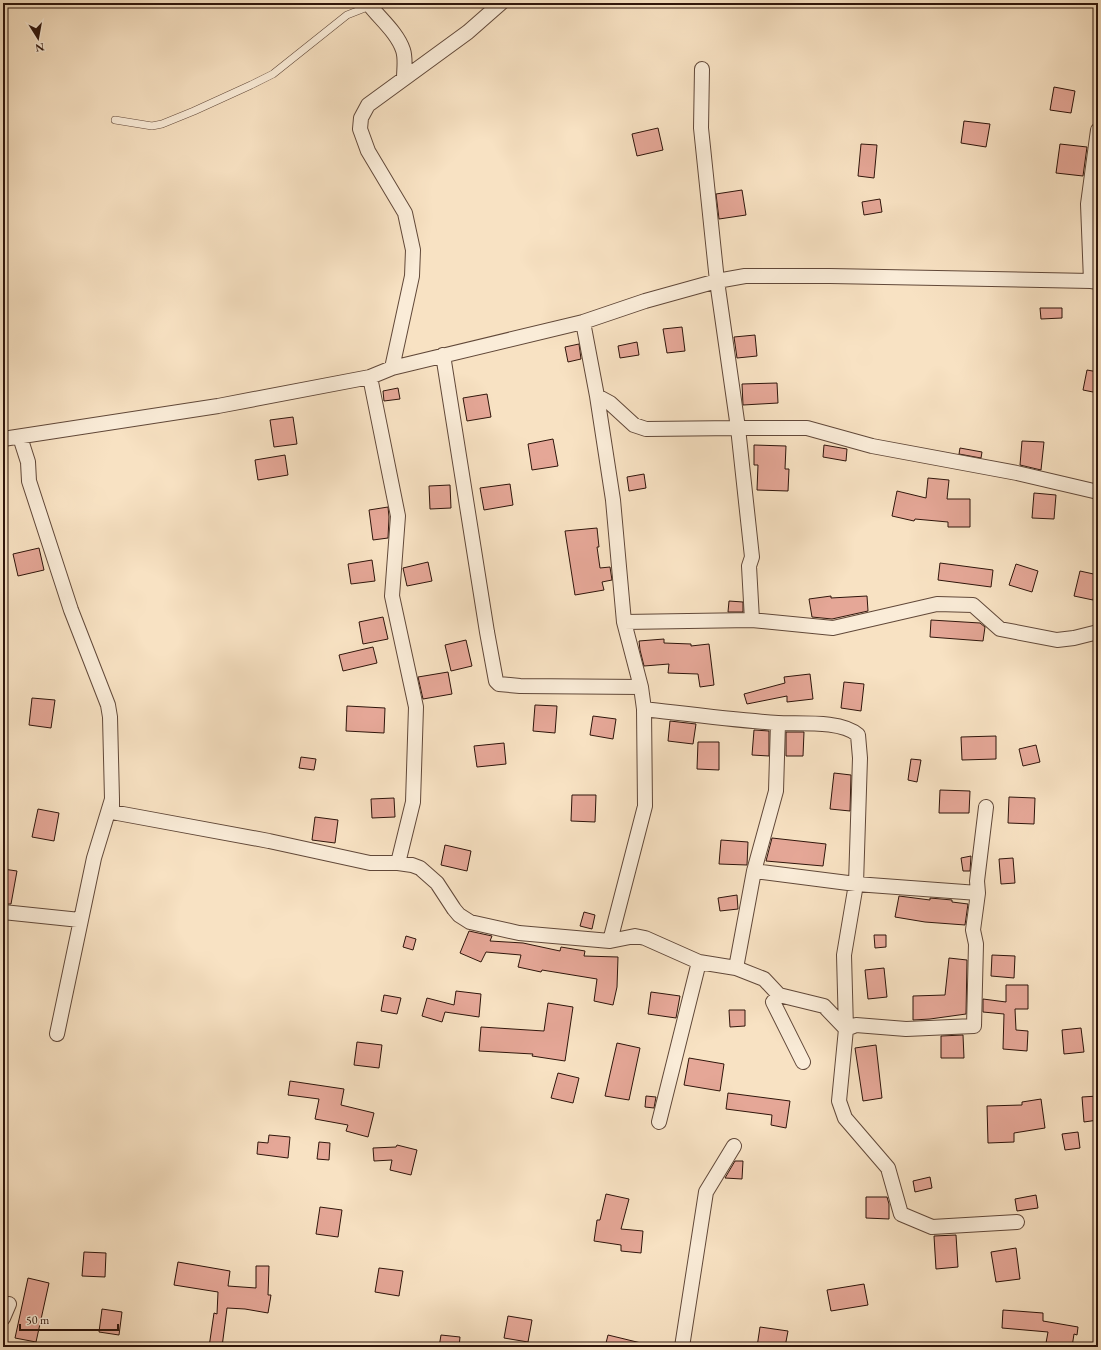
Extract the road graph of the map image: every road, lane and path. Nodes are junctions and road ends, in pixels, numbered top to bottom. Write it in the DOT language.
graph roads {
  1 [pos="501,3"];
  2 [pos="369,5"];
  3 [pos="702,69"];
  4 [pos="404,78"];
  5 [pos="115,120"];
  6 [pos="1098,130"];
  7 [pos="717,281"];
  8 [pos="1095,282"];
  9 [pos="583,322"];
  10 [pos="443,355"];
  11 [pos="392,368"];
  12 [pos="370,377"];
  13 [pos="597,396"];
  14 [pos="738,428"];
  15 [pos="20,436"];
  16 [pos="3,439"];
  17 [pos="1098,492"];
  18 [pos="752,620"];
  19 [pos="624,622"];
  20 [pos="1098,632"];
  21 [pos="641,687"];
  22 [pos="644,709"];
  23 [pos="778,722"];
  24 [pos="112,799"];
  25 [pos="986,807"];
  26 [pos="398,863"];
  27 [pos="754,871"];
  28 [pos="856,884"];
  29 [pos="978,893"];
  30 [pos="3,912"];
  31 [pos="80,920"];
  32 [pos="610,941"];
  33 [pos="699,962"];
  34 [pos="736,968"];
  35 [pos="779,995"];
  36 [pos="846,1029"];
  37 [pos="57,1034"];
  38 [pos="803,1062"];
  39 [pos="659,1122"];
  40 [pos="734,1146"];
  41 [pos="1016,1222"];
  42 [pos="9,1304"];
  43 [pos="3,1318"];
  44 [pos="682,1347"];
  1 -- 4 [label="street"];
  2 -- 4 [label="street"];
  2 -- 5 [label="lane"];
  3 -- 7 [label="street"];
  4 -- 11 [label="street"];
  6 -- 8 [label="street"];
  7 -- 8 [label="street"];
  7 -- 9 [label="street"];
  7 -- 14 [label="street"];
  9 -- 10 [label="street"];
  9 -- 13 [label="street"];
  10 -- 11 [label="street"];
  10 -- 21 [label="street"];
  11 -- 12 [label="street"];
  12 -- 15 [label="street"];
  12 -- 26 [label="street"];
  13 -- 14 [label="street"];
  13 -- 19 [label="street"];
  14 -- 17 [label="street"];
  14 -- 18 [label="street"];
  15 -- 16 [label="street"];
  15 -- 24 [label="street"];
  18 -- 19 [label="street"];
  18 -- 20 [label="street"];
  19 -- 21 [label="street"];
  21 -- 22 [label="street"];
  22 -- 23 [label="street"];
  22 -- 32 [label="street"];
  23 -- 27 [label="street"];
  23 -- 28 [label="street"];
  24 -- 26 [label="street"];
  24 -- 31 [label="street"];
  25 -- 29 [label="street"];
  26 -- 32 [label="street"];
  27 -- 28 [label="street"];
  27 -- 34 [label="street"];
  28 -- 29 [label="street"];
  28 -- 36 [label="street"];
  29 -- 36 [label="street"];
  30 -- 31 [label="street"];
  31 -- 37 [label="street"];
  32 -- 33 [label="street"];
  33 -- 34 [label="street"];
  33 -- 39 [label="street"];
  34 -- 35 [label="street"];
  35 -- 36 [label="street"];
  35 -- 38 [label="street"];
  36 -- 41 [label="street"];
  40 -- 44 [label="street"];
  42 -- 43 [label="street"];
}
